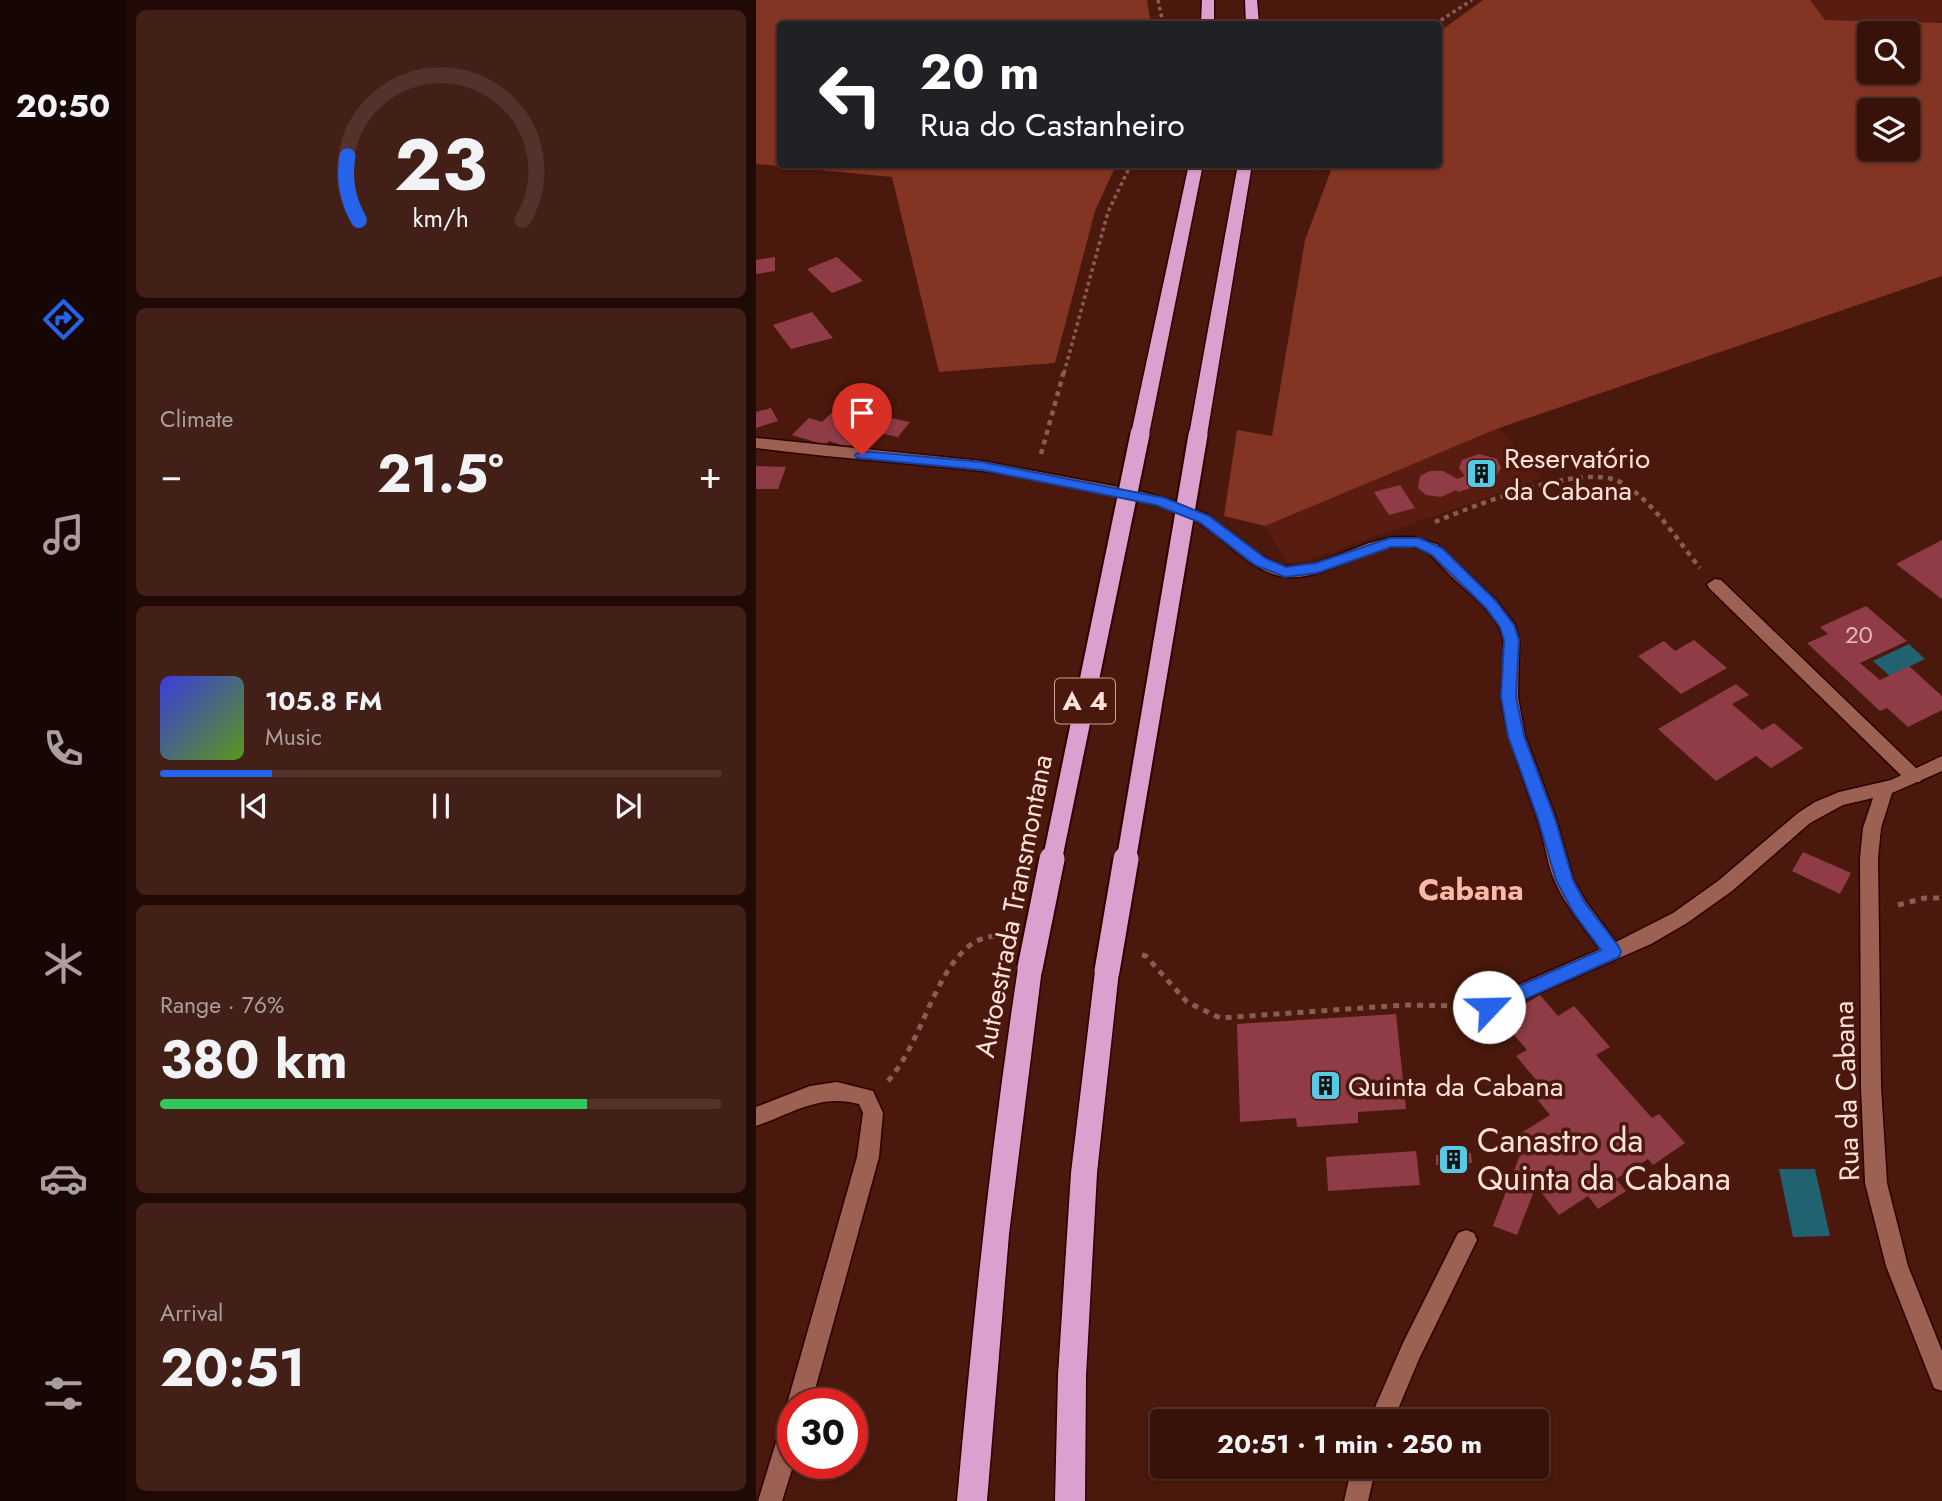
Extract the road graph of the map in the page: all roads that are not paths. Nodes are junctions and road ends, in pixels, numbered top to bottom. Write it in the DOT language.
graph roads {
  1 [pos="1208,0"];
  2 [pos="1251,0"];
  3 [pos="1209,21"];
  4 [pos="1253,21"];
  5 [pos="1195,168"];
  6 [pos="1244,168"];
  7 [pos="756,443"];
  8 [pos="1715,583"];
  9 [pos="1942,762"];
  10 [pos="1914,777"];
  11 [pos="1884,790"];
  12 [pos="1613,952"];
  13 [pos="1489,1007"];
  14 [pos="756,1117"];
  15 [pos="1465,1240"];
  16 [pos="1942,1380"];
  17 [pos="803,1388"];
  18 [pos="1386,1409"];
  19 [pos="777,1478"];
  20 [pos="1361,1479"];
  21 [pos="770,1501"];
  22 [pos="972,1501"];
  23 [pos="1070,1501"];
  24 [pos="1356,1501"];
  1 -- 3 [label="highway"];
  2 -- 4 [label="highway"];
  5 -- 22 [label="highway, Autoestrada Transmontana / A 4, bridge"];
  6 -- 23 [label="highway, A 4, bridge"];
  7 -- 12 [label="street"];
  8 -- 10 [label="street"];
  9 -- 10 [label="street"];
  10 -- 11 [label="street"];
  11 -- 12 [label="street"];
  11 -- 16 [label="street, Rua da Cabana"];
  12 -- 13 [label="street"];
  14 -- 17 [label="street"];
  15 -- 18 [label="street"];
  19 -- 21 [label="street"];
  20 -- 24 [label="street"];
}
